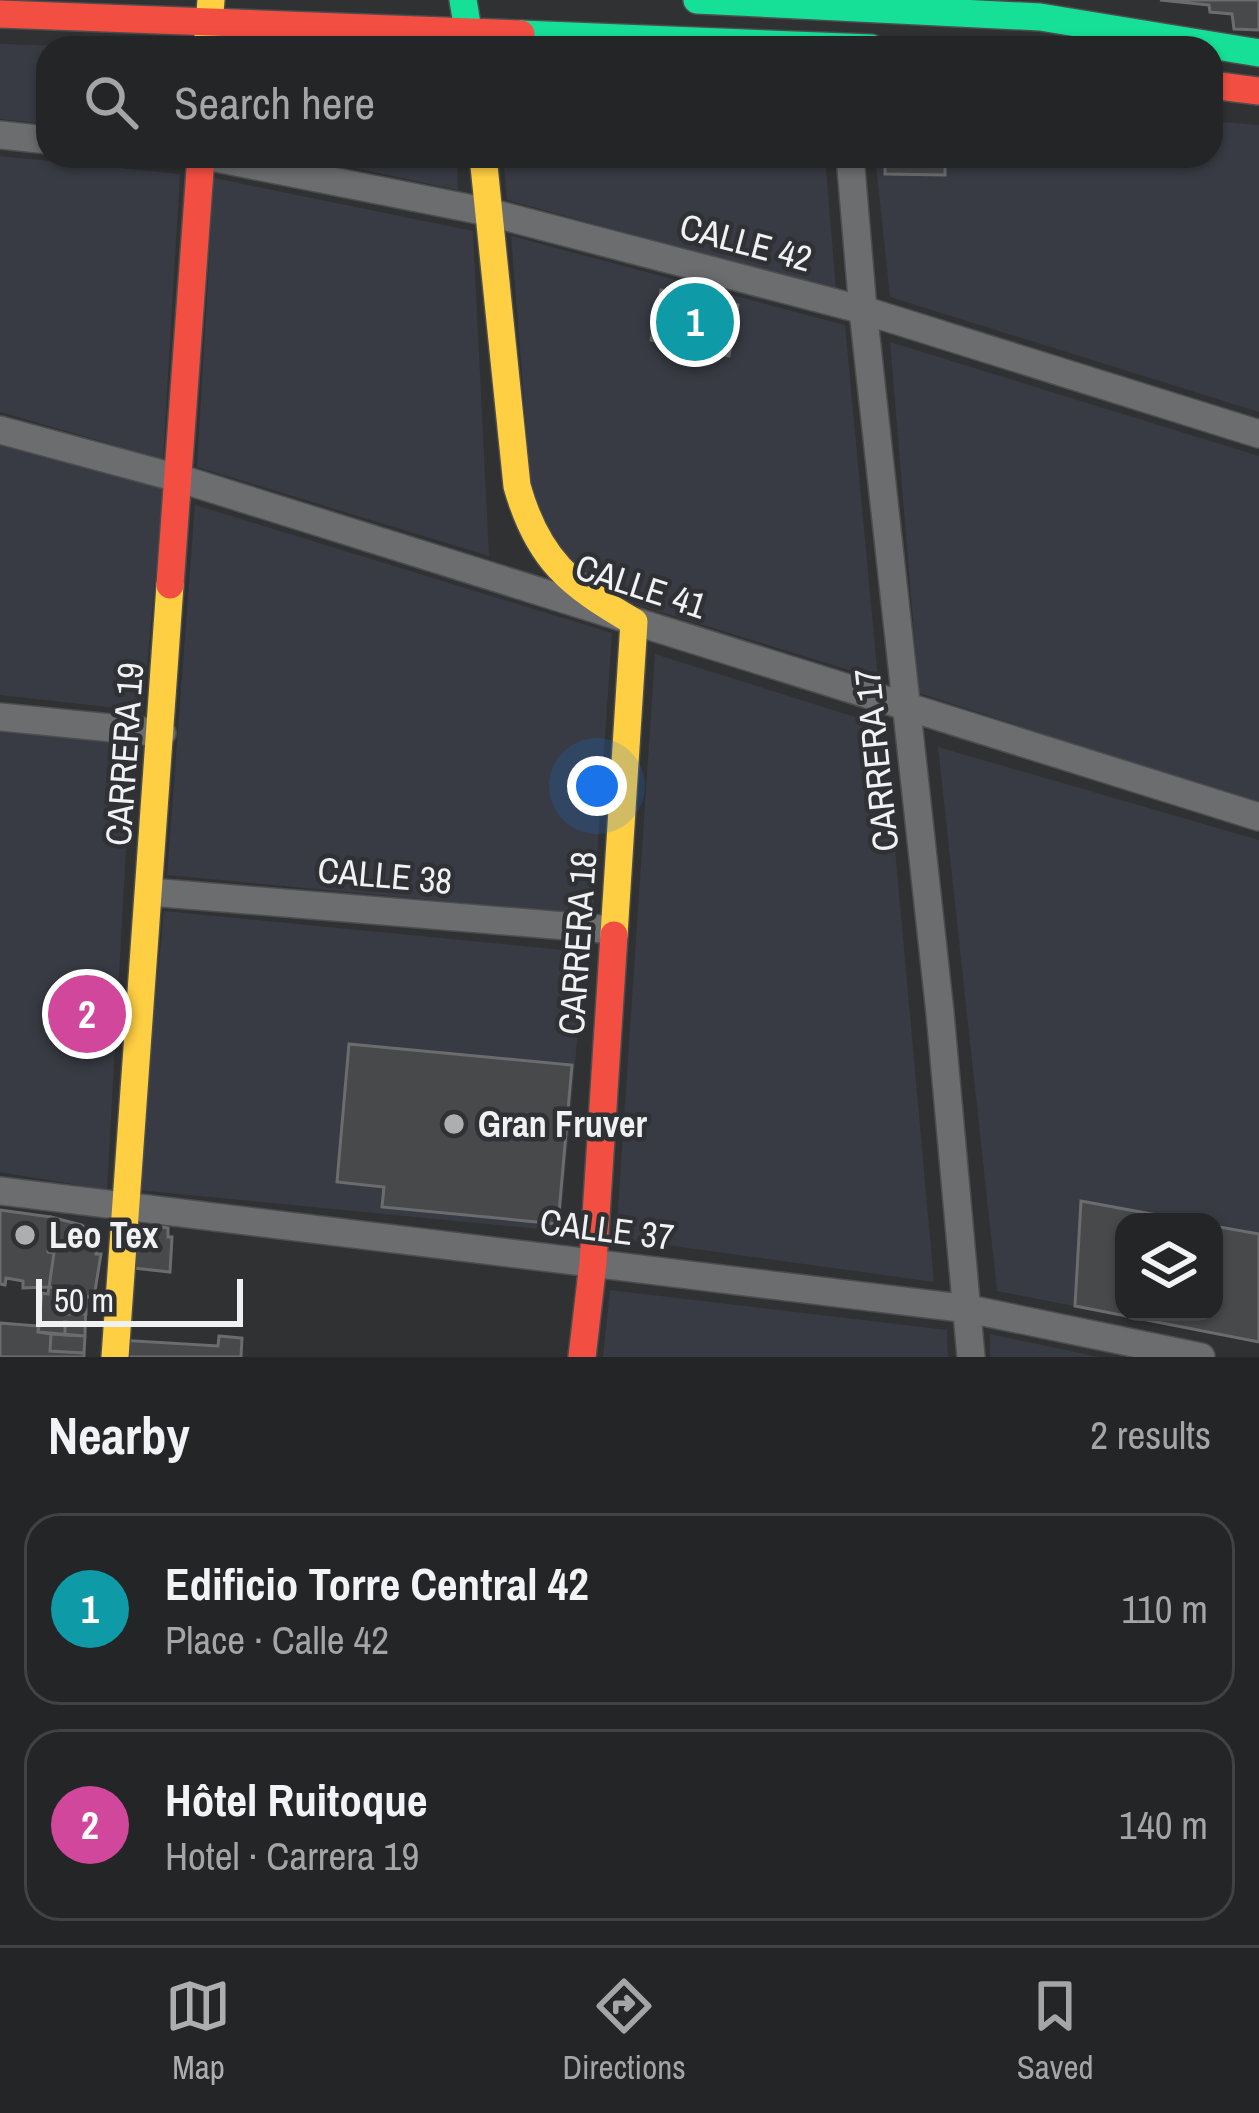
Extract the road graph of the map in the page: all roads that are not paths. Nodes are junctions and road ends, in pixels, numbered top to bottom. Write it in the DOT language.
graph roads {
  1 [pos="463,0"];
  2 [pos="698,0"];
  3 [pos="835,3"];
  4 [pos="0,14"];
  5 [pos="209,24"];
  6 [pos="393,36"];
  7 [pos="469,36"];
  8 [pos="839,36"];
  9 [pos="1156,36"];
  10 [pos="1223,47"];
  11 [pos="1259,53"];
  12 [pos="1223,86"];
  13 [pos="1259,91"];
  14 [pos="0,135"];
  15 [pos="36,139"];
  16 [pos="202,168"];
  17 [pos="264,168"];
  18 [pos="484,168"];
  19 [pos="851,168"];
  20 [pos="488,212"];
  21 [pos="863,310"];
  22 [pos="0,430"];
  23 [pos="1259,434"];
  24 [pos="181,479"];
  25 [pos="634,622"];
  26 [pos="907,708"];
  27 [pos="0,717"];
  28 [pos="162,733"];
  29 [pos="1259,817"];
  30 [pos="150,892"];
  31 [pos="614,930"];
  32 [pos="0,1191"];
  33 [pos="126,1208"];
  34 [pos="593,1263"];
  35 [pos="969,1309"];
  36 [pos="115,1357"];
  37 [pos="582,1357"];
  38 [pos="971,1357"];
  39 [pos="1202,1357"];
  1 -- 7 [label="street"];
  2 -- 3 [label="street"];
  3 -- 8 [label="street"];
  3 -- 9 [label="street"];
  4 -- 5 [label="street"];
  5 -- 6 [label="street"];
  10 -- 11 [label="street"];
  12 -- 13 [label="street"];
  14 -- 15 [label="street"];
  16 -- 24 [label="street, CARRERA 19"];
  17 -- 20 [label="street, CALLE 42"];
  18 -- 20 [label="street"];
  19 -- 21 [label="street, CARRERA 17"];
  20 -- 21 [label="street, CALLE 42"];
  20 -- 25 [label="street"];
  21 -- 23 [label="street, CALLE 42"];
  21 -- 26 [label="street, CARRERA 17"];
  22 -- 24 [label="street, CALLE 41"];
  24 -- 25 [label="street, CALLE 41"];
  24 -- 28 [label="street, CARRERA 19"];
  25 -- 26 [label="street, CALLE 41"];
  25 -- 31 [label="street, CARRERA 18"];
  26 -- 29 [label="street, CALLE 41"];
  26 -- 35 [label="street, CARRERA 17"];
  27 -- 28 [label="street"];
  28 -- 30 [label="street, CARRERA 19"];
  30 -- 31 [label="street, CALLE 38"];
  30 -- 33 [label="street, CARRERA 19"];
  31 -- 34 [label="street, CARRERA 18"];
  32 -- 33 [label="street, CALLE 37"];
  33 -- 34 [label="street, CALLE 37"];
  33 -- 36 [label="street, CARRERA 19"];
  34 -- 35 [label="street, CALLE 37"];
  34 -- 37 [label="street, CARRERA 18"];
  35 -- 38 [label="street, CARRERA 17"];
  35 -- 39 [label="street, CALLE 37"];
}
